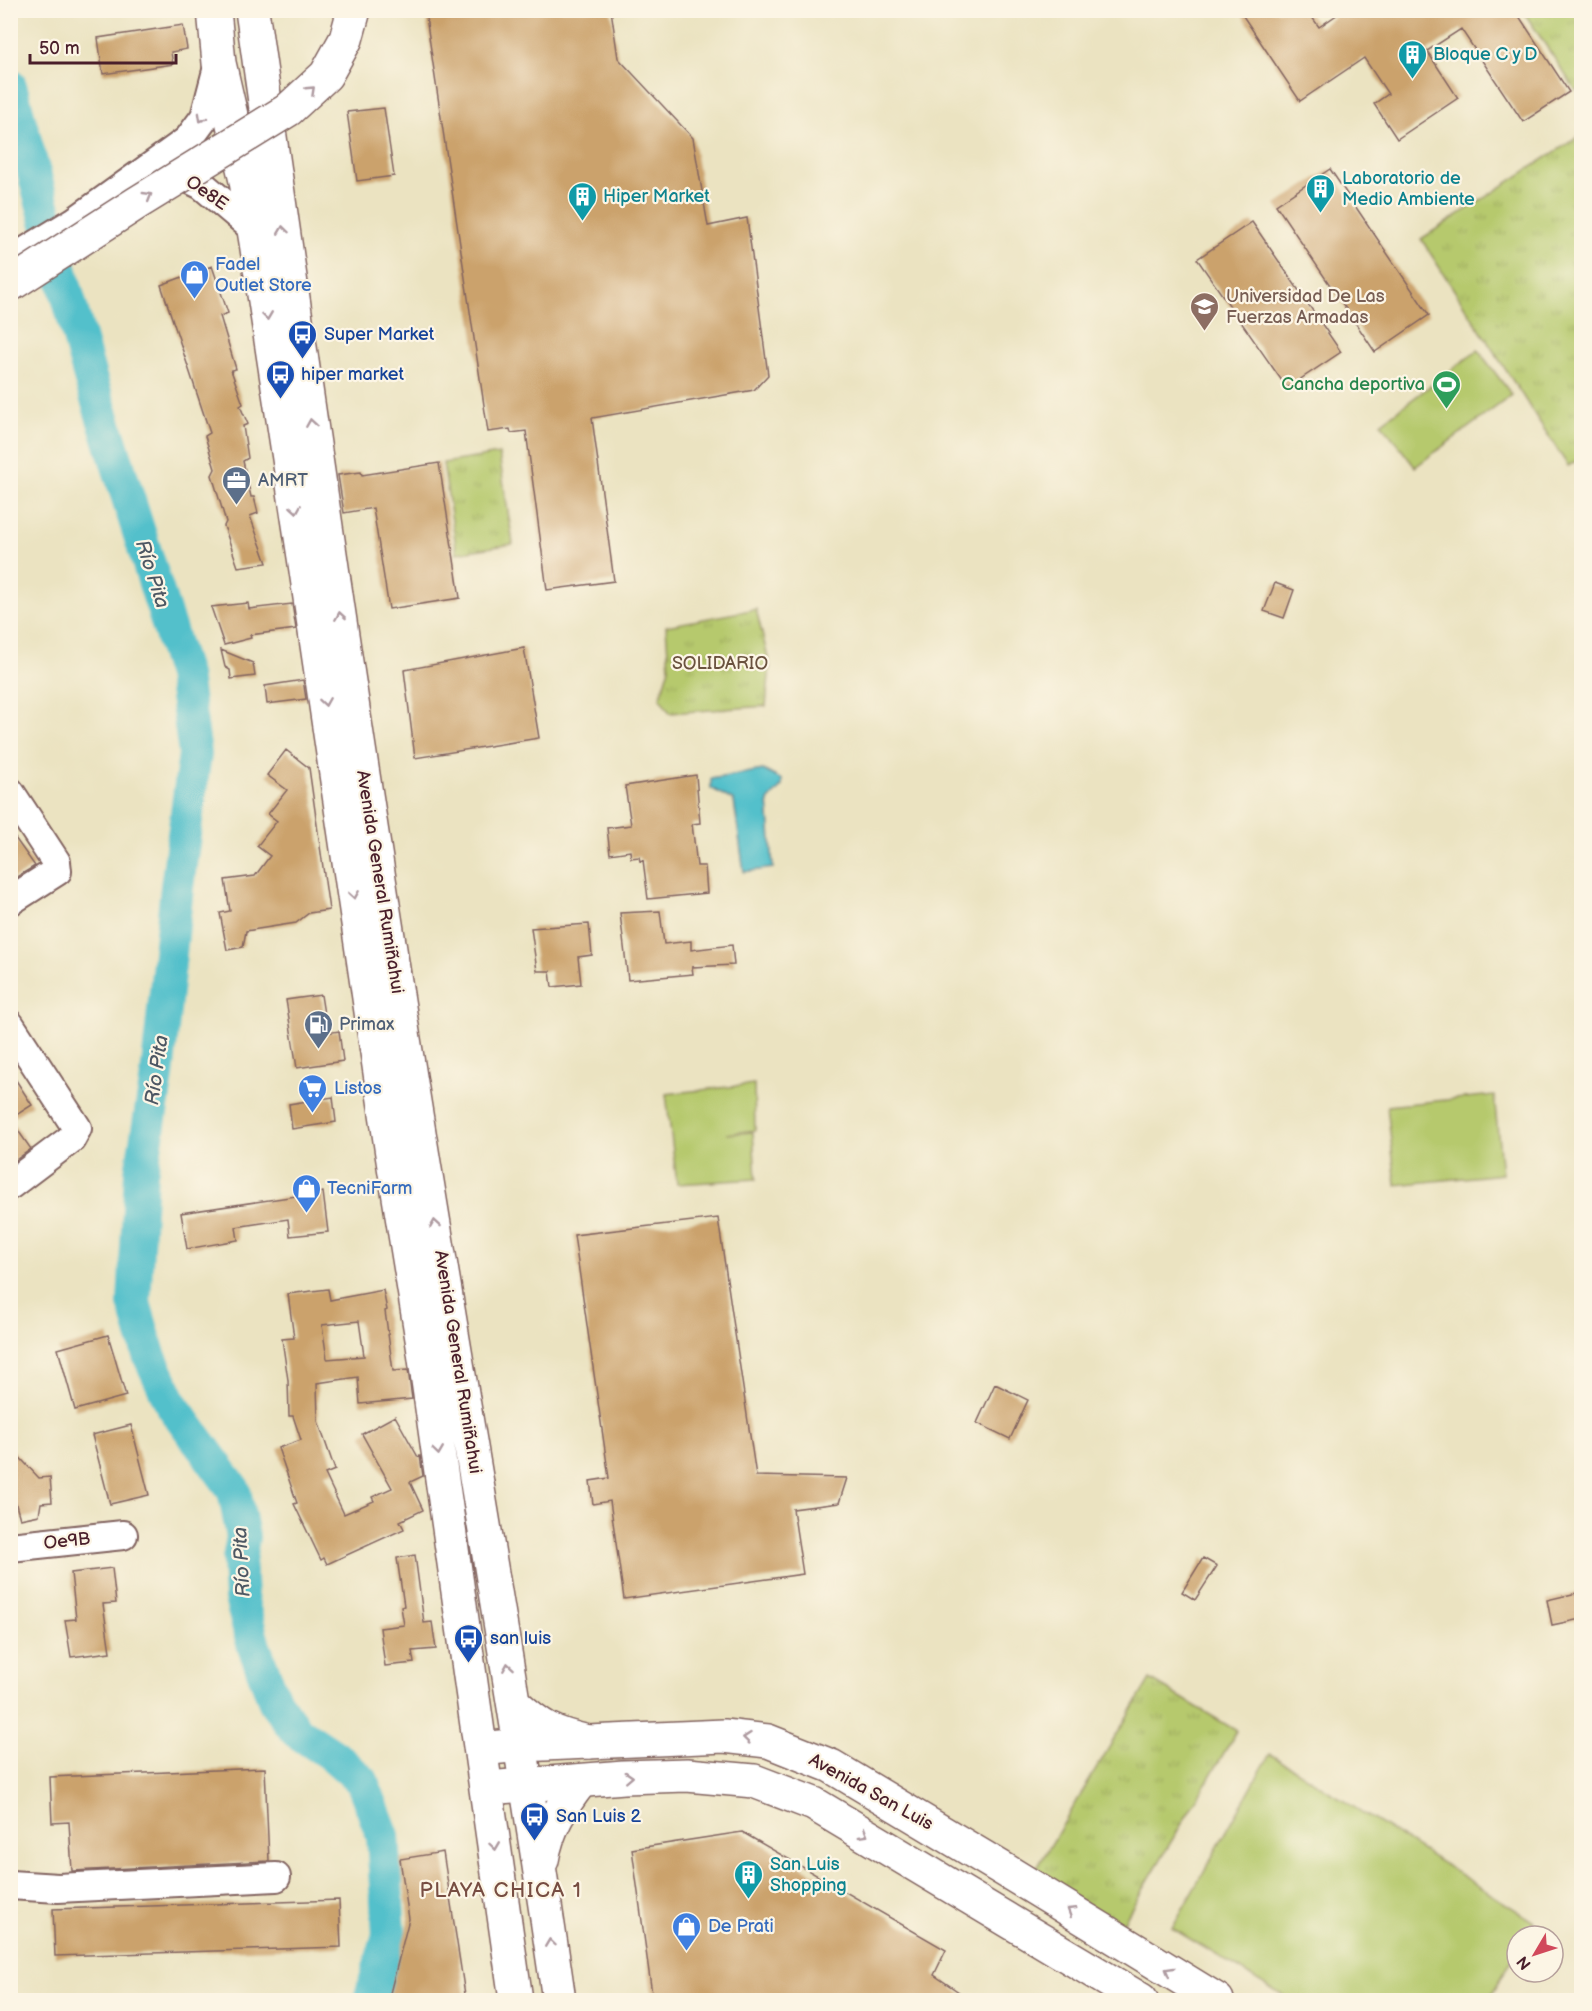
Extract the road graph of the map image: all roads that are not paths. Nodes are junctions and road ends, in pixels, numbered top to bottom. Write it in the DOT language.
graph roads {
  1 [pos="214,10"];
  2 [pos="252,10"];
  3 [pos="354,10"];
  4 [pos="219,63"];
  5 [pos="158,163"];
  6 [pos="253,228"];
  7 [pos="13,268"];
  8 [pos="10,792"];
  9 [pos="10,901"];
  10 [pos="10,1025"];
  11 [pos="10,1185"];
  12 [pos="123,1535"];
  13 [pos="10,1547"];
  14 [pos="514,1703"];
  15 [pos="589,1742"];
  16 [pos="520,1745"];
  17 [pos="481,1749"];
  18 [pos="831,1766"];
  19 [pos="581,1781"];
  20 [pos="527,1785"];
  21 [pos="487,1788"];
  22 [pos="814,1804"];
  23 [pos="541,1874"];
  24 [pos="276,1877"];
  25 [pos="10,1885"];
  26 [pos="516,2001"];
  27 [pos="559,2001"];
  28 [pos="1141,2001"];
  29 [pos="1216,2001"];
  1 -- 4 [label="main road, Avenida General Rumiñahui"];
  14 -- 2 [label="main road, Avenida General Rumiñahui, one-way"];
  7 -- 3 [label="main road, one-way, bridge"];
  4 -- 5 [label="street, one-way"];
  4 -- 6 [label="main road, Avenida General Rumiñahui"];
  5 -- 6 [label="street, Oe8E"];
  5 -- 7 [label="street"];
  6 -- 17 [label="main road, Avenida General Rumiñahui, one-way"];
  8 -- 9 [label="street"];
  10 -- 11 [label="street"];
  12 -- 13 [label="street, Oe9B"];
  14 -- 15 [label="main road"];
  14 -- 16 [label="main road, Avenida General Rumiñahui"];
  15 -- 16 [label="main road, Avenida San Luis"];
  18 -- 15 [label="main road, Avenida San Luis, one-way"];
  16 -- 17 [label="main road, Avenida San Luis"];
  16 -- 20 [label="main road, Avenida General Rumiñahui"];
  17 -- 21 [label="main road, Avenida General Rumiñahui"];
  18 -- 22 [label="main road"];
  29 -- 18 [label="main road, Avenida San Luis, one-way"];
  19 -- 20 [label="main road"];
  19 -- 22 [label="main road, one-way"];
  19 -- 23 [label="main road"];
  20 -- 21 [label="main road"];
  20 -- 23 [label="main road, Avenida General Rumiñahui"];
  21 -- 26 [label="main road, Avenida General Rumiñahui, one-way"];
  22 -- 28 [label="main road, one-way"];
  27 -- 23 [label="main road, Avenida General Rumiñahui, one-way"];
  24 -- 25 [label="street"];
}
